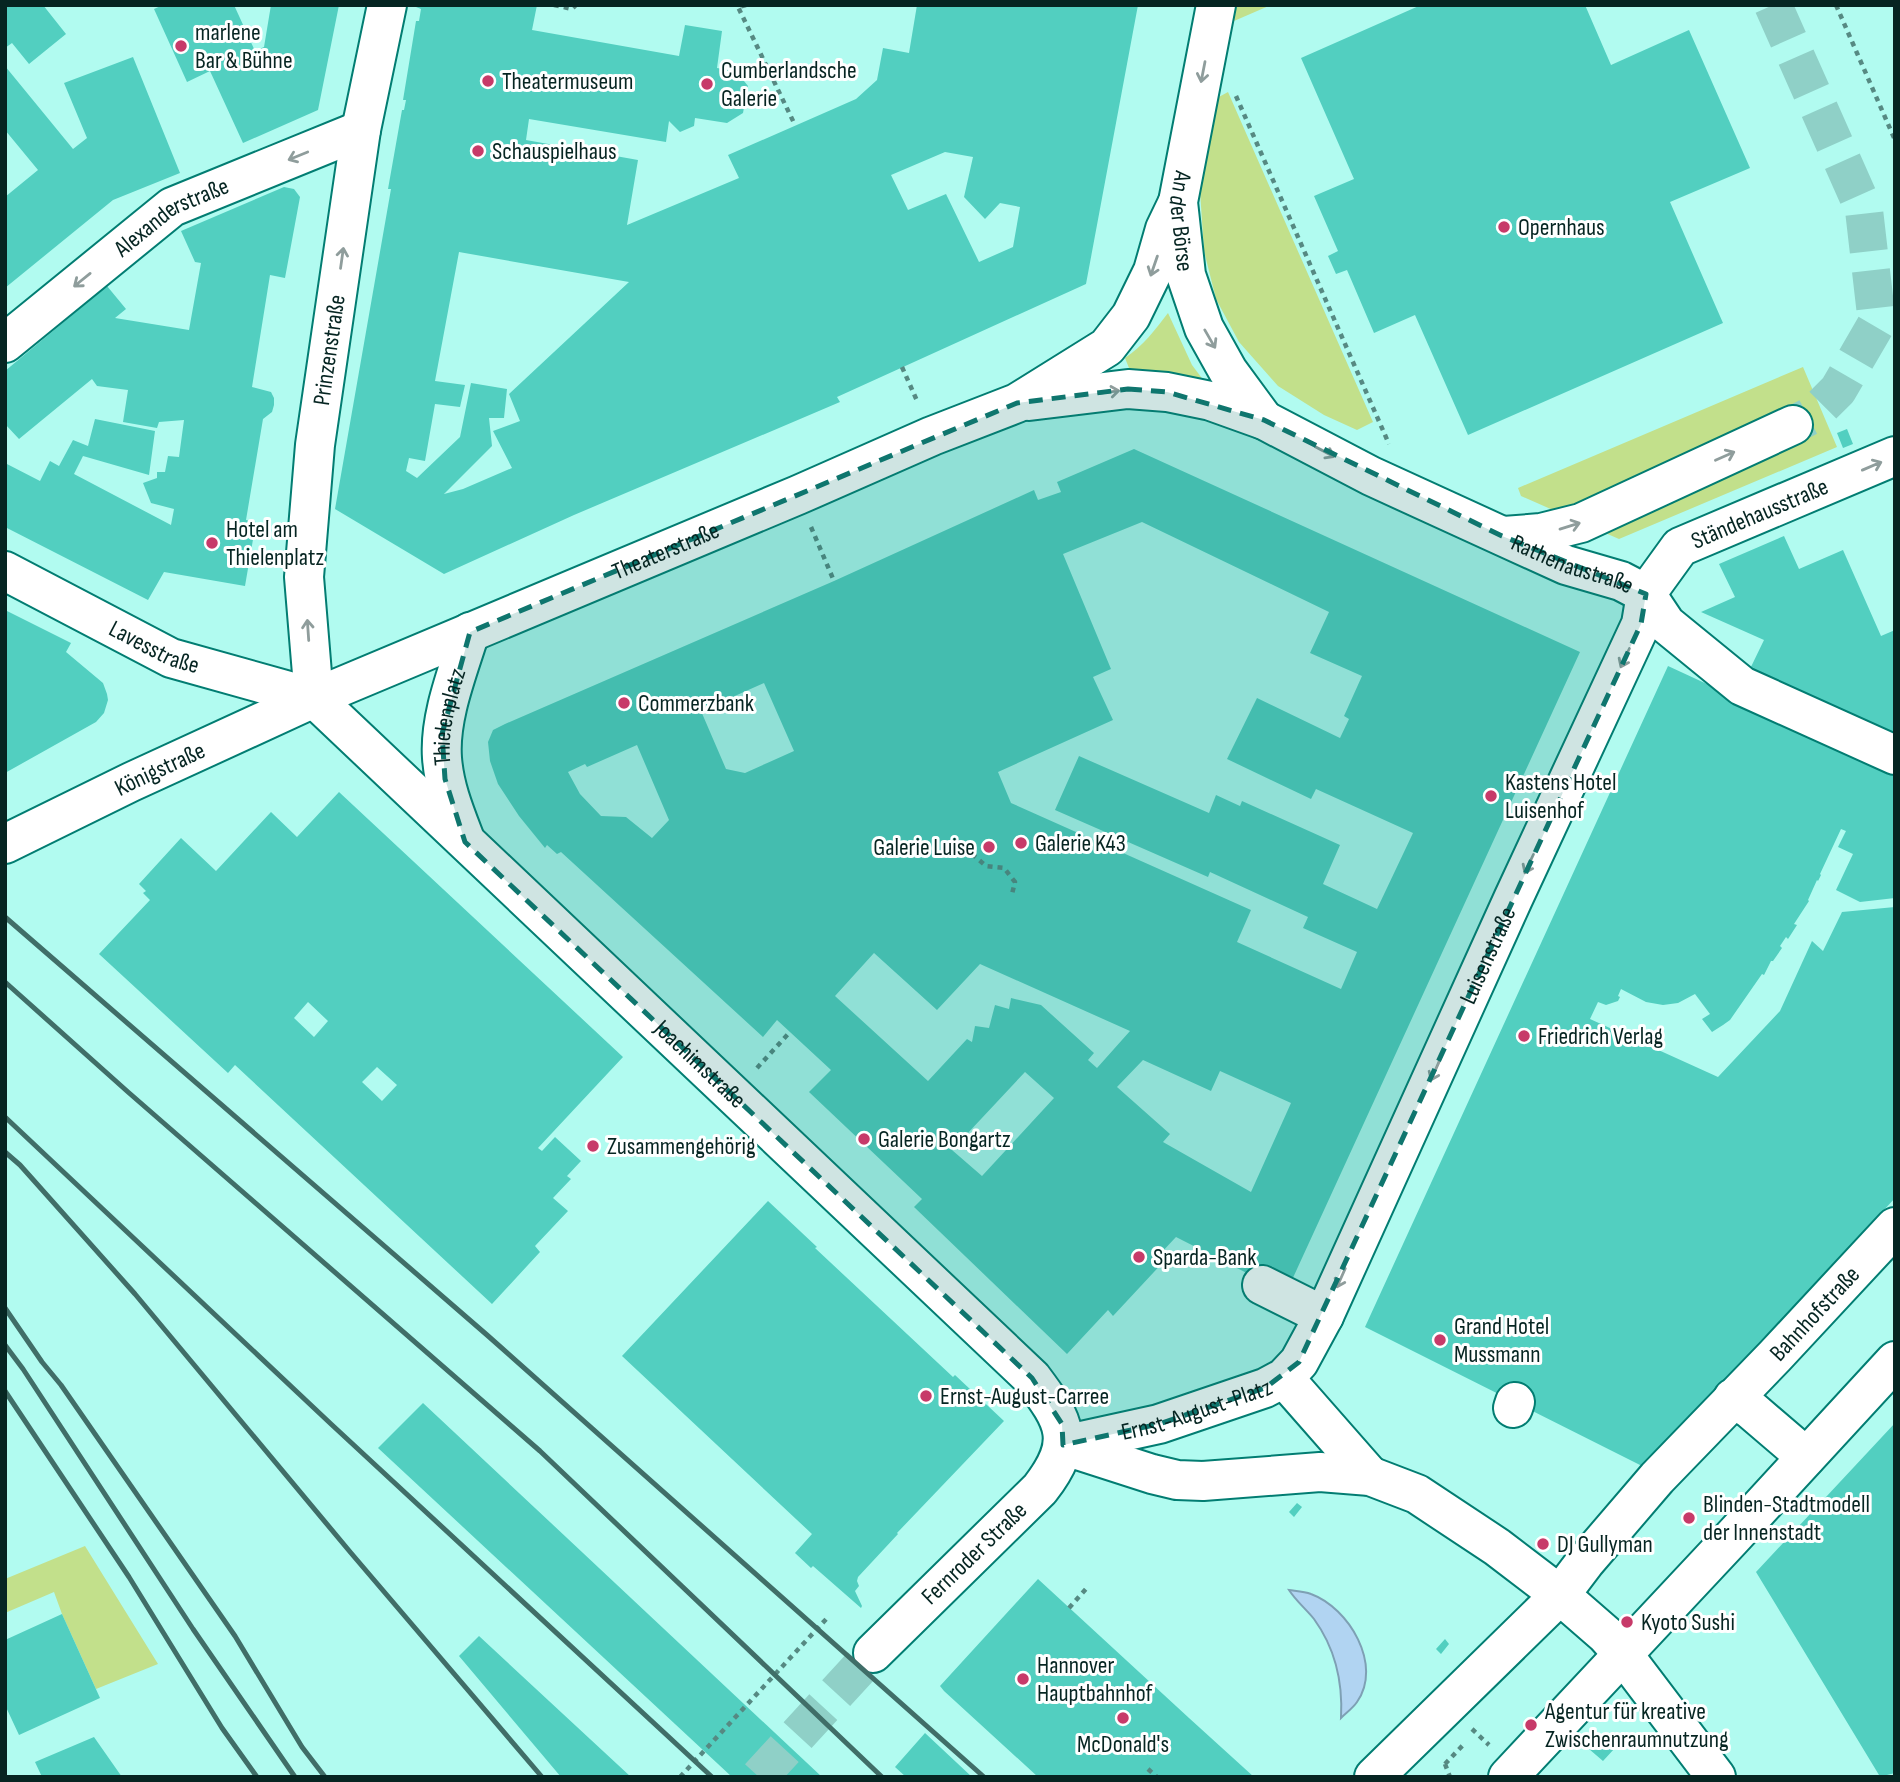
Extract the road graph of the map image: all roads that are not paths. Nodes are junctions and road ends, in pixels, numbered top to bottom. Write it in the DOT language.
graph roads {
  1 [pos="387,5"];
  2 [pos="1216,5"];
  3 [pos="361,130"];
  4 [pos="1178,202"];
  5 [pos="5,342"];
  6 [pos="1017,402"];
  7 [pos="1264,420"];
  8 [pos="1793,425"];
  9 [pos="1895,456"];
  10 [pos="1502,536"];
  11 [pos="5,571"];
  12 [pos="1646,593"];
  13 [pos="470,632"];
  14 [pos="314,698"];
  15 [pos="1895,755"];
  16 [pos="466,842"];
  17 [pos="5,844"];
  18 [pos="1895,1227"];
  19 [pos="1262,1285"];
  20 [pos="1324,1316"];
  21 [pos="1895,1361"];
  22 [pos="1284,1378"];
  23 [pos="1733,1398"];
  24 [pos="1063,1445"];
  25 [pos="1806,1457"];
  26 [pos="1370,1476"];
  27 [pos="1560,1595"];
  28 [pos="873,1653"];
  29 [pos="1622,1653"];
  30 [pos="1500,1762"];
  31 [pos="1374,1777"];
  32 [pos="1716,1777"];
  1 -- 3 [label="street, Prinzenstraße"];
  2 -- 4 [label="street, An der Börse, one-way"];
  3 -- 5 [label="street, Alexanderstraße, one-way"];
  14 -- 3 [label="street, Prinzenstraße, one-way"];
  4 -- 6 [label="street, Theaterstraße, one-way"];
  4 -- 7 [label="street, An der Börse, one-way"];
  6 -- 7 [label="street, Theaterstraße, one-way"];
  6 -- 13 [label="street, Theaterstraße"];
  7 -- 10 [label="street, Rathenaustraße, one-way"];
  10 -- 8 [label="street, one-way"];
  12 -- 9 [label="street, Ständehausstraße, one-way"];
  10 -- 12 [label="street, Rathenaustraße"];
  11 -- 14 [label="street, Lavesstraße"];
  12 -- 15 [label="street, Rathenaustraße"];
  12 -- 20 [label="street, Luisenstraße, one-way"];
  13 -- 14 [label="street, Theaterstraße"];
  13 -- 16 [label="street, Thielenplatz"];
  14 -- 16 [label="street, Joachimstraße"];
  14 -- 17 [label="street, Königstraße"];
  16 -- 24 [label="street, Joachimstraße"];
  18 -- 23 [label="street, Bahnhofstraße"];
  19 -- 20 [label="street"];
  20 -- 22 [label="street, Luisenstraße"];
  21 -- 25 [label="street"];
  22 -- 24 [label="street, Ernst-August-Platz"];
  22 -- 26 [label="street, Ernst-August-Platz"];
  23 -- 25 [label="street"];
  23 -- 27 [label="street, Bahnhofstraße"];
  24 -- 26 [label="street, Ernst-August-Platz"];
  24 -- 28 [label="street, Fernroder Straße"];
  25 -- 29 [label="street"];
  26 -- 27 [label="street, Ernst-August-Platz"];
  27 -- 29 [label="street, Ernst-August-Platz"];
  27 -- 31 [label="street"];
  29 -- 30 [label="street"];
  29 -- 32 [label="street, Ernst-August-Platz"];
}
